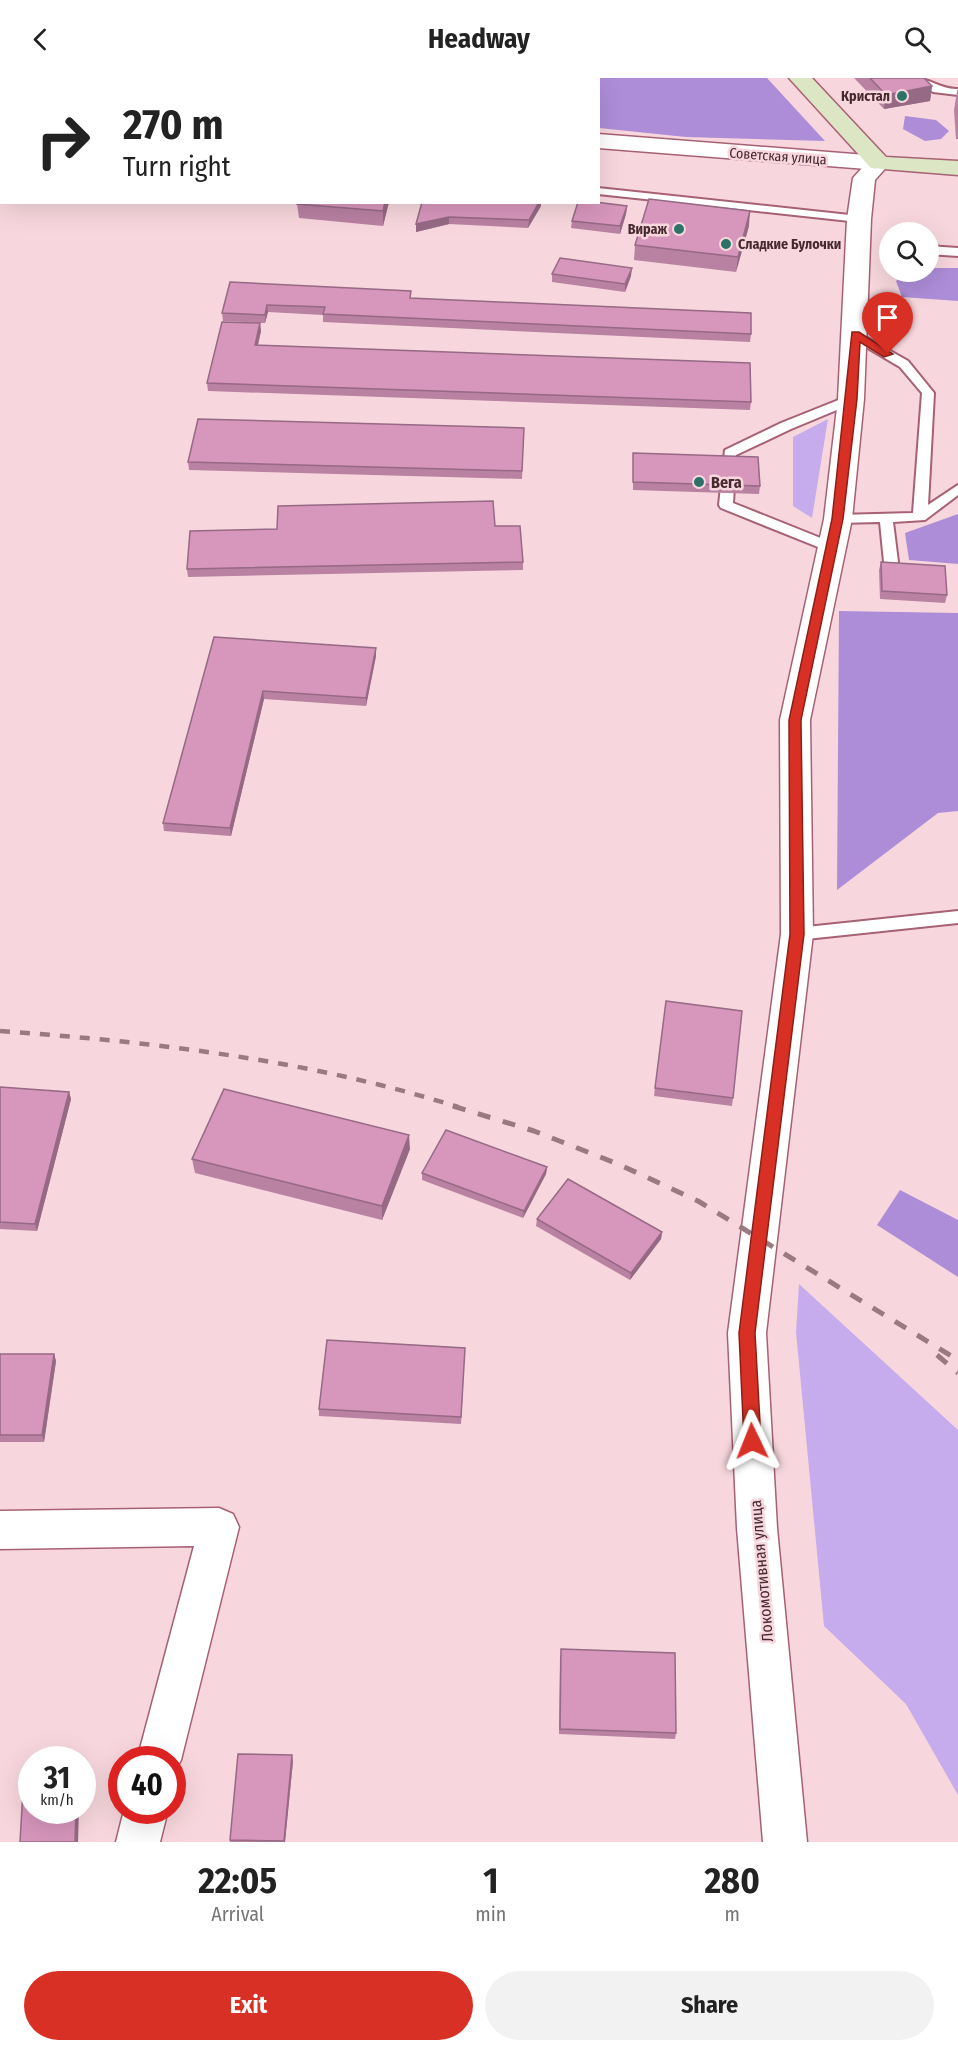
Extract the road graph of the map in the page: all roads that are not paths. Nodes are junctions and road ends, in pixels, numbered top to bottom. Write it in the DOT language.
graph roads {
  1 [pos="800,78"];
  2 [pos="919,78"];
  3 [pos="958,92"];
  4 [pos="600,141"];
  5 [pos="879,163"];
  6 [pos="958,168"];
  7 [pos="600,191"];
  8 [pos="858,219"];
  9 [pos="939,251"];
  10 [pos="958,252"];
  11 [pos="855,335"];
  12 [pos="851,399"];
  13 [pos="958,489"];
  14 [pos="920,517"];
  15 [pos="886,518"];
  16 [pos="835,533"];
  17 [pos="891,562"];
  18 [pos="958,917"];
  19 [pos="797,934"];
  20 [pos="0,1530"];
  21 [pos="163,1746"];
  22 [pos="142,1824"];
  23 [pos="138,1842"];
  24 [pos="785,1842"];
  1 -- 5 [label="main road"];
  2 -- 3 [label="lane"];
  4 -- 5 [label="street, Советская улица"];
  5 -- 6 [label="main road, Советская улица"];
  5 -- 8 [label="street, Локомотивная улица"];
  7 -- 8 [label="lane"];
  8 -- 11 [label="street, Локомотивная улица"];
  9 -- 10 [label="lane"];
  11 -- 12 [label="street, Локомотивная улица"];
  11 -- 14 [label="lane"];
  12 -- 16 [label="street, Локомотивная улица"];
  12 -- 16 [label="lane"];
  13 -- 14 [label="lane"];
  14 -- 15 [label="lane"];
  15 -- 16 [label="lane"];
  15 -- 17 [label="lane"];
  16 -- 19 [label="street, Локомотивная улица"];
  18 -- 19 [label="lane"];
  19 -- 24 [label="street, Локомотивная улица"];
  20 -- 21 [label="street"];
  22 -- 23 [label="street"];
}
